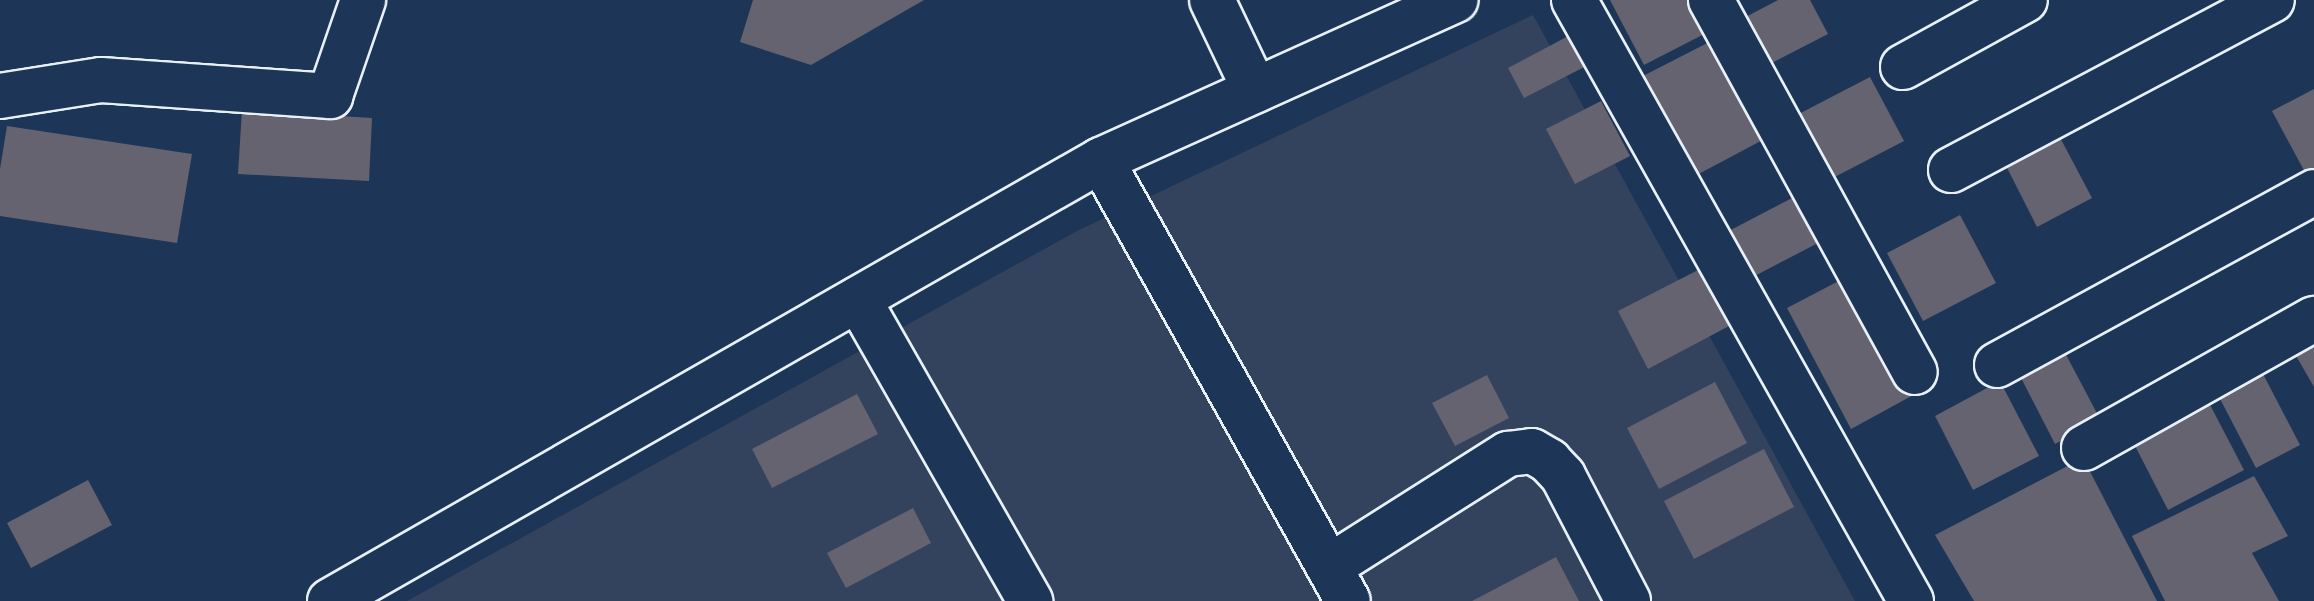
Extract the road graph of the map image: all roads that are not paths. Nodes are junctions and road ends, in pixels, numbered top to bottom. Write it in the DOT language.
graph roads {
  1 [pos="363,0"];
  2 [pos="1212,0"];
  3 [pos="1456,0"];
  4 [pos="1574,0"];
  5 [pos="1711,0"];
  6 [pos="2025,0"];
  7 [pos="2272,0"];
  8 [pos="1903,67"];
  9 [pos="1255,90"];
  10 [pos="0,96"];
  11 [pos="1101,160"];
  12 [pos="1951,170"];
  13 [pos="2314,192"];
  14 [pos="858,299"];
  15 [pos="2314,319"];
  16 [pos="1997,365"];
  17 [pos="1915,372"];
  18 [pos="2084,448"];
  19 [pos="1339,584"];
  20 [pos="1016,597"];
  21 [pos="330,601"];
  22 [pos="1628,601"];
  23 [pos="1911,601"];
  1 -- 10 [label="street"];
  2 -- 9 [label="street"];
  3 -- 9 [label="street"];
  4 -- 23 [label="street"];
  5 -- 17 [label="street"];
  6 -- 8 [label="street"];
  7 -- 12 [label="street"];
  9 -- 11 [label="street"];
  11 -- 14 [label="street"];
  11 -- 19 [label="street"];
  13 -- 16 [label="street"];
  14 -- 20 [label="street"];
  14 -- 21 [label="street"];
  15 -- 18 [label="street"];
  19 -- 22 [label="street"];
}
